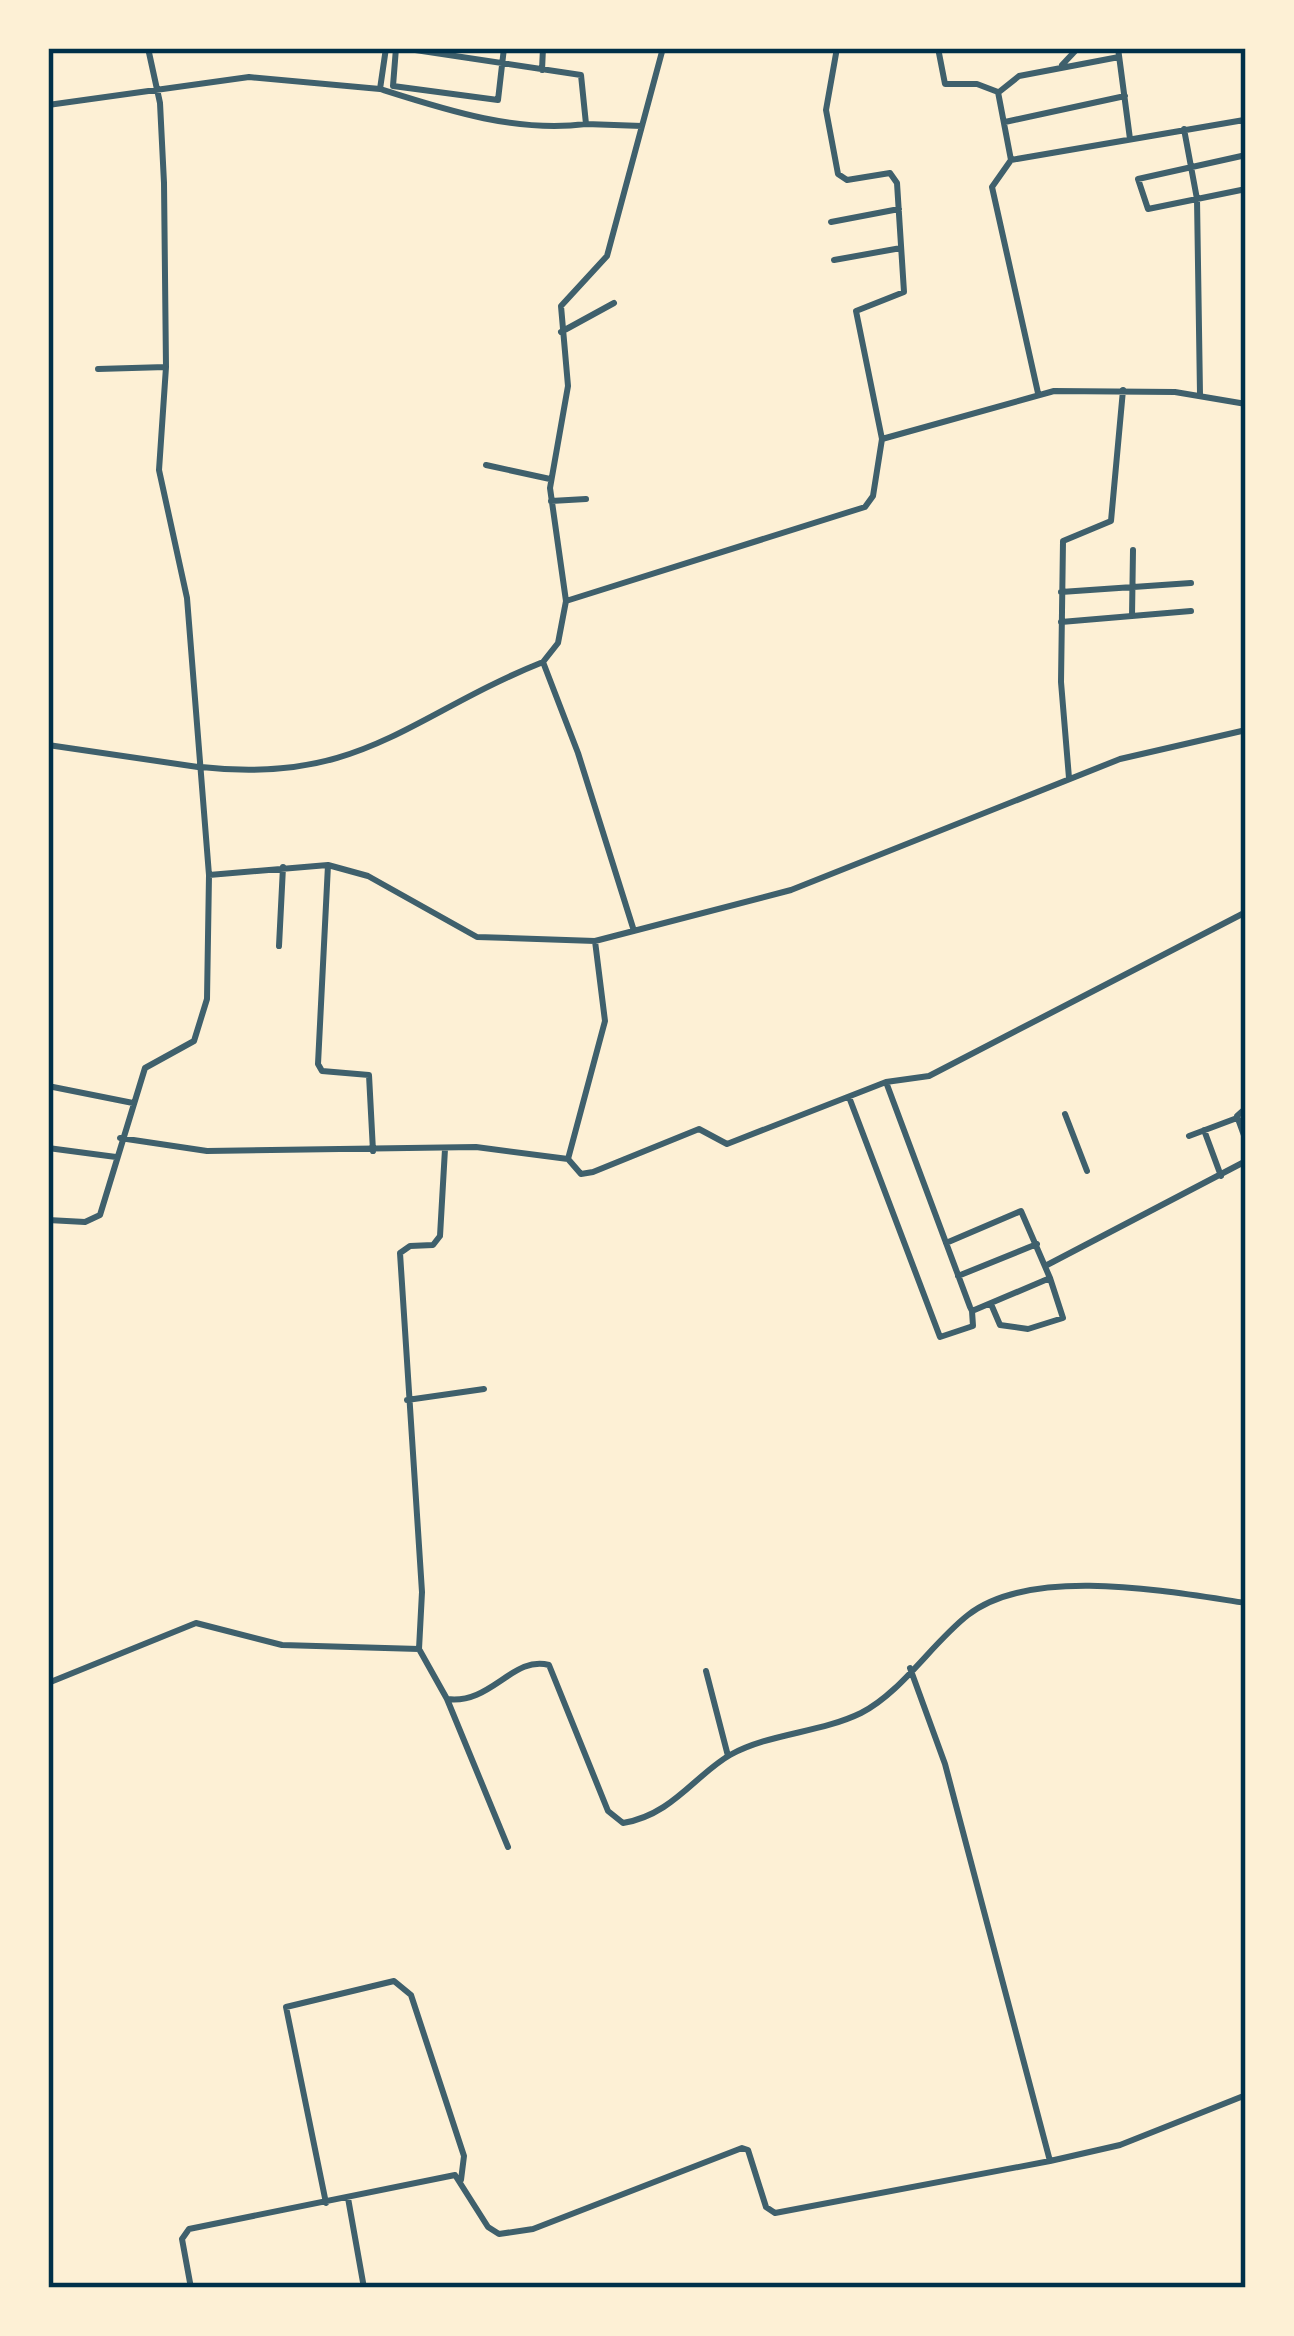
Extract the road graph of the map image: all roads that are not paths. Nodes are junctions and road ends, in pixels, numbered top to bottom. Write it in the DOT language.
graph roads {
  1 [pos="148,48"];
  2 [pos="386,48"];
  3 [pos="399,48"];
  4 [pos="504,48"];
  5 [pos="543,48"];
  6 [pos="663,48"];
  7 [pos="837,48"];
  8 [pos="938,48"];
  9 [pos="1078,48"];
  10 [pos="433,50"];
  11 [pos="468,52"];
  12 [pos="1118,52"];
  13 [pos="503,60"];
  14 [pos="1060,68"];
  15 [pos="542,70"];
  16 [pos="380,89"];
  17 [pos="158,90"];
  18 [pos="998,92"];
  19 [pos="1124,96"];
  20 [pos="48,105"];
  21 [pos="1004,122"];
  22 [pos="586,124"];
  23 [pos="642,126"];
  24 [pos="1184,129"];
  25 [pos="1246,135"];
  26 [pos="1130,139"];
  27 [pos="1246,155"];
  28 [pos="1011,160"];
  29 [pos="1190,165"];
  30 [pos="1246,189"];
  31 [pos="1196,199"];
  32 [pos="899,209"];
  33 [pos="831,222"];
  34 [pos="901,248"];
  35 [pos="834,260"];
  36 [pos="614,303"];
  37 [pos="561,332"];
  38 [pos="166,368"];
  39 [pos="98,369"];
  40 [pos="1123,390"];
  41 [pos="1039,394"];
  42 [pos="1200,394"];
  43 [pos="1246,404"];
  44 [pos="882,439"];
  45 [pos="486,465"];
  46 [pos="550,479"];
  47 [pos="586,499"];
  48 [pos="550,501"];
  49 [pos="1246,506"];
  50 [pos="1244,530"];
  51 [pos="1133,550"];
  52 [pos="1191,583"];
  53 [pos="1133,587"];
  54 [pos="1060,592"];
  55 [pos="566,601"];
  56 [pos="1191,611"];
  57 [pos="1132,616"];
  58 [pos="1061,622"];
  59 [pos="543,662"];
  60 [pos="1246,730"];
  61 [pos="48,745"];
  62 [pos="200,768"];
  63 [pos="1069,778"];
  64 [pos="328,865"];
  65 [pos="283,867"];
  66 [pos="209,875"];
  67 [pos="1246,912"];
  68 [pos="634,932"];
  69 [pos="595,940"];
  70 [pos="279,946"];
  71 [pos="886,1082"];
  72 [pos="48,1085"];
  73 [pos="848,1096"];
  74 [pos="133,1102"];
  75 [pos="1246,1108"];
  76 [pos="1065,1114"];
  77 [pos="1237,1118"];
  78 [pos="1204,1130"];
  79 [pos="1189,1136"];
  80 [pos="120,1138"];
  81 [pos="1246,1141"];
  82 [pos="48,1148"];
  83 [pos="445,1149"];
  84 [pos="373,1151"];
  85 [pos="116,1157"];
  86 [pos="568,1159"];
  87 [pos="1246,1161"];
  88 [pos="1087,1171"];
  89 [pos="1221,1176"];
  90 [pos="48,1220"];
  91 [pos="946,1243"];
  92 [pos="1037,1244"];
  93 [pos="1046,1265"];
  94 [pos="958,1276"];
  95 [pos="1050,1278"];
  96 [pos="991,1304"];
  97 [pos="972,1311"];
  98 [pos="484,1389"];
  99 [pos="407,1400"];
  100 [pos="1246,1603"];
  101 [pos="419,1649"];
  102 [pos="910,1668"];
  103 [pos="706,1671"];
  104 [pos="48,1683"];
  105 [pos="447,1699"];
  106 [pos="728,1756"];
  107 [pos="508,1847"];
  108 [pos="1246,2095"];
  109 [pos="1050,2161"];
  110 [pos="461,2180"];
  111 [pos="348,2198"];
  112 [pos="326,2204"];
  113 [pos="190,2288"];
  114 [pos="364,2288"];
  1 -- 17 [label="street"];
  2 -- 16 [label="street"];
  3 -- 10 [label="street"];
  3 -- 13 [label="street"];
  4 -- 13 [label="street"];
  5 -- 15 [label="street"];
  6 -- 23 [label="street"];
  7 -- 32 [label="street"];
  8 -- 18 [label="street"];
  9 -- 14 [label="street"];
  10 -- 11 [label="street"];
  11 -- 13 [label="street"];
  12 -- 14 [label="street"];
  12 -- 19 [label="street"];
  13 -- 15 [label="street"];
  14 -- 18 [label="street"];
  15 -- 22 [label="street"];
  16 -- 17 [label="street"];
  16 -- 22 [label="street"];
  17 -- 20 [label="street"];
  17 -- 38 [label="street"];
  18 -- 21 [label="street"];
  19 -- 21 [label="street"];
  19 -- 26 [label="street"];
  21 -- 28 [label="street"];
  22 -- 23 [label="street"];
  23 -- 37 [label="street"];
  24 -- 25 [label="street"];
  24 -- 26 [label="street"];
  24 -- 29 [label="street"];
  26 -- 28 [label="street"];
  27 -- 29 [label="street"];
  28 -- 41 [label="street"];
  29 -- 31 [label="street"];
  29 -- 31 [label="street"];
  30 -- 31 [label="street"];
  31 -- 42 [label="street"];
  32 -- 33 [label="street"];
  32 -- 34 [label="street"];
  34 -- 35 [label="street"];
  34 -- 44 [label="street"];
  36 -- 37 [label="street"];
  37 -- 46 [label="street"];
  38 -- 39 [label="street"];
  38 -- 62 [label="street"];
  40 -- 41 [label="street"];
  40 -- 42 [label="street"];
  40 -- 54 [label="street"];
  41 -- 44 [label="street"];
  42 -- 43 [label="street"];
  44 -- 55 [label="street"];
  45 -- 46 [label="street"];
  46 -- 48 [label="street"];
  47 -- 48 [label="street"];
  48 -- 55 [label="street"];
  49 -- 50 [label="street"];
  51 -- 53 [label="street"];
  52 -- 53 [label="street"];
  53 -- 54 [label="street"];
  53 -- 57 [label="street"];
  54 -- 58 [label="street"];
  55 -- 59 [label="street"];
  56 -- 57 [label="street"];
  57 -- 58 [label="street"];
  58 -- 63 [label="street"];
  59 -- 62 [label="street"];
  59 -- 68 [label="street"];
  60 -- 63 [label="street"];
  61 -- 62 [label="street"];
  62 -- 66 [label="street"];
  63 -- 68 [label="street"];
  64 -- 65 [label="street"];
  64 -- 69 [label="street"];
  64 -- 84 [label="street"];
  65 -- 66 [label="street"];
  65 -- 70 [label="street"];
  66 -- 74 [label="street"];
  67 -- 71 [label="street"];
  68 -- 69 [label="street"];
  69 -- 86 [label="street"];
  71 -- 73 [label="street"];
  71 -- 91 [label="street"];
  72 -- 74 [label="street"];
  73 -- 86 [label="street"];
  73 -- 97 [label="street"];
  74 -- 80 [label="street"];
  75 -- 77 [label="street"];
  76 -- 88 [label="street"];
  77 -- 78 [label="street"];
  77 -- 81 [label="street"];
  78 -- 79 [label="street"];
  78 -- 89 [label="street"];
  80 -- 84 [label="street"];
  80 -- 85 [label="street"];
  82 -- 85 [label="street"];
  83 -- 84 [label="street"];
  83 -- 86 [label="street"];
  83 -- 99 [label="street"];
  85 -- 90 [label="street"];
  87 -- 89 [label="street"];
  89 -- 93 [label="street"];
  91 -- 92 [label="street"];
  91 -- 94 [label="street"];
  92 -- 93 [label="street"];
  92 -- 94 [label="street"];
  93 -- 95 [label="street"];
  94 -- 97 [label="street"];
  95 -- 96 [label="street"];
  95 -- 96 [label="street"];
  96 -- 97 [label="street"];
  98 -- 99 [label="street"];
  99 -- 101 [label="street"];
  100 -- 102 [label="street"];
  101 -- 104 [label="street"];
  101 -- 105 [label="street"];
  102 -- 106 [label="street"];
  102 -- 109 [label="street"];
  103 -- 106 [label="street"];
  105 -- 106 [label="street"];
  105 -- 107 [label="street"];
  108 -- 109 [label="street"];
  109 -- 110 [label="street"];
  110 -- 111 [label="street"];
  110 -- 112 [label="street"];
  111 -- 112 [label="street"];
  111 -- 114 [label="street"];
  112 -- 113 [label="street"];
}
